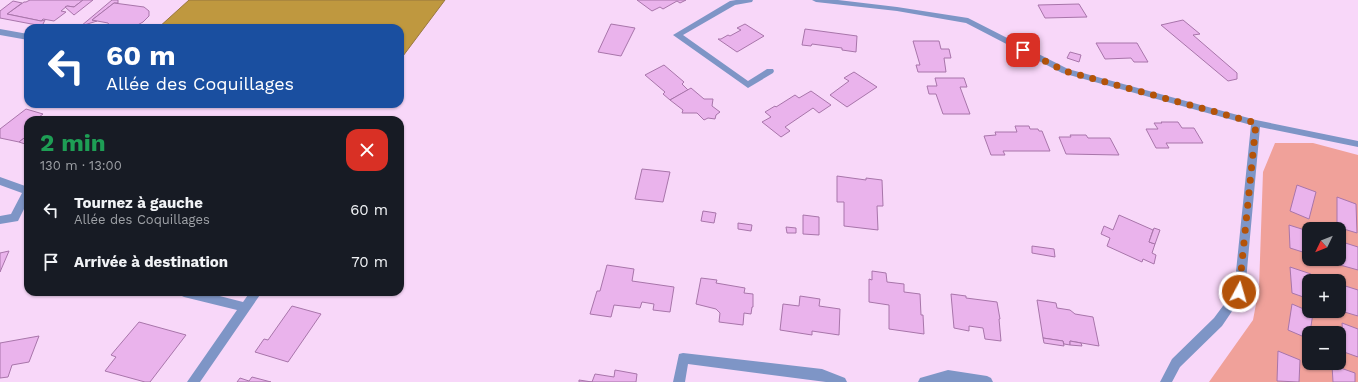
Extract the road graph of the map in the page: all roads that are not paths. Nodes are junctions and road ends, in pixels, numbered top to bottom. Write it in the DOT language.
graph roads {
  1 [pos="749,0"];
  2 [pos="816,0"];
  3 [pos="0,32"];
  4 [pos="24,36"];
  5 [pos="770,71"];
  6 [pos="1256,123"];
  7 [pos="1358,144"];
  8 [pos="0,181"];
  9 [pos="24,190"];
  10 [pos="24,199"];
  11 [pos="0,220"];
  12 [pos="199,296"];
  13 [pos="253,296"];
  14 [pos="245,308"];
  15 [pos="193,382"];
  16 [pos="679,382"];
  17 [pos="841,382"];
  18 [pos="924,382"];
  19 [pos="987,382"];
  20 [pos="1166,382"];
  1 -- 5 [label="street"];
  2 -- 6 [label="street"];
  3 -- 4 [label="street"];
  6 -- 7 [label="street"];
  6 -- 20 [label="street"];
  8 -- 9 [label="street"];
  10 -- 11 [label="street"];
  12 -- 14 [label="street"];
  13 -- 14 [label="street"];
  14 -- 15 [label="street"];
  16 -- 17 [label="street"];
  18 -- 19 [label="street"];
}
